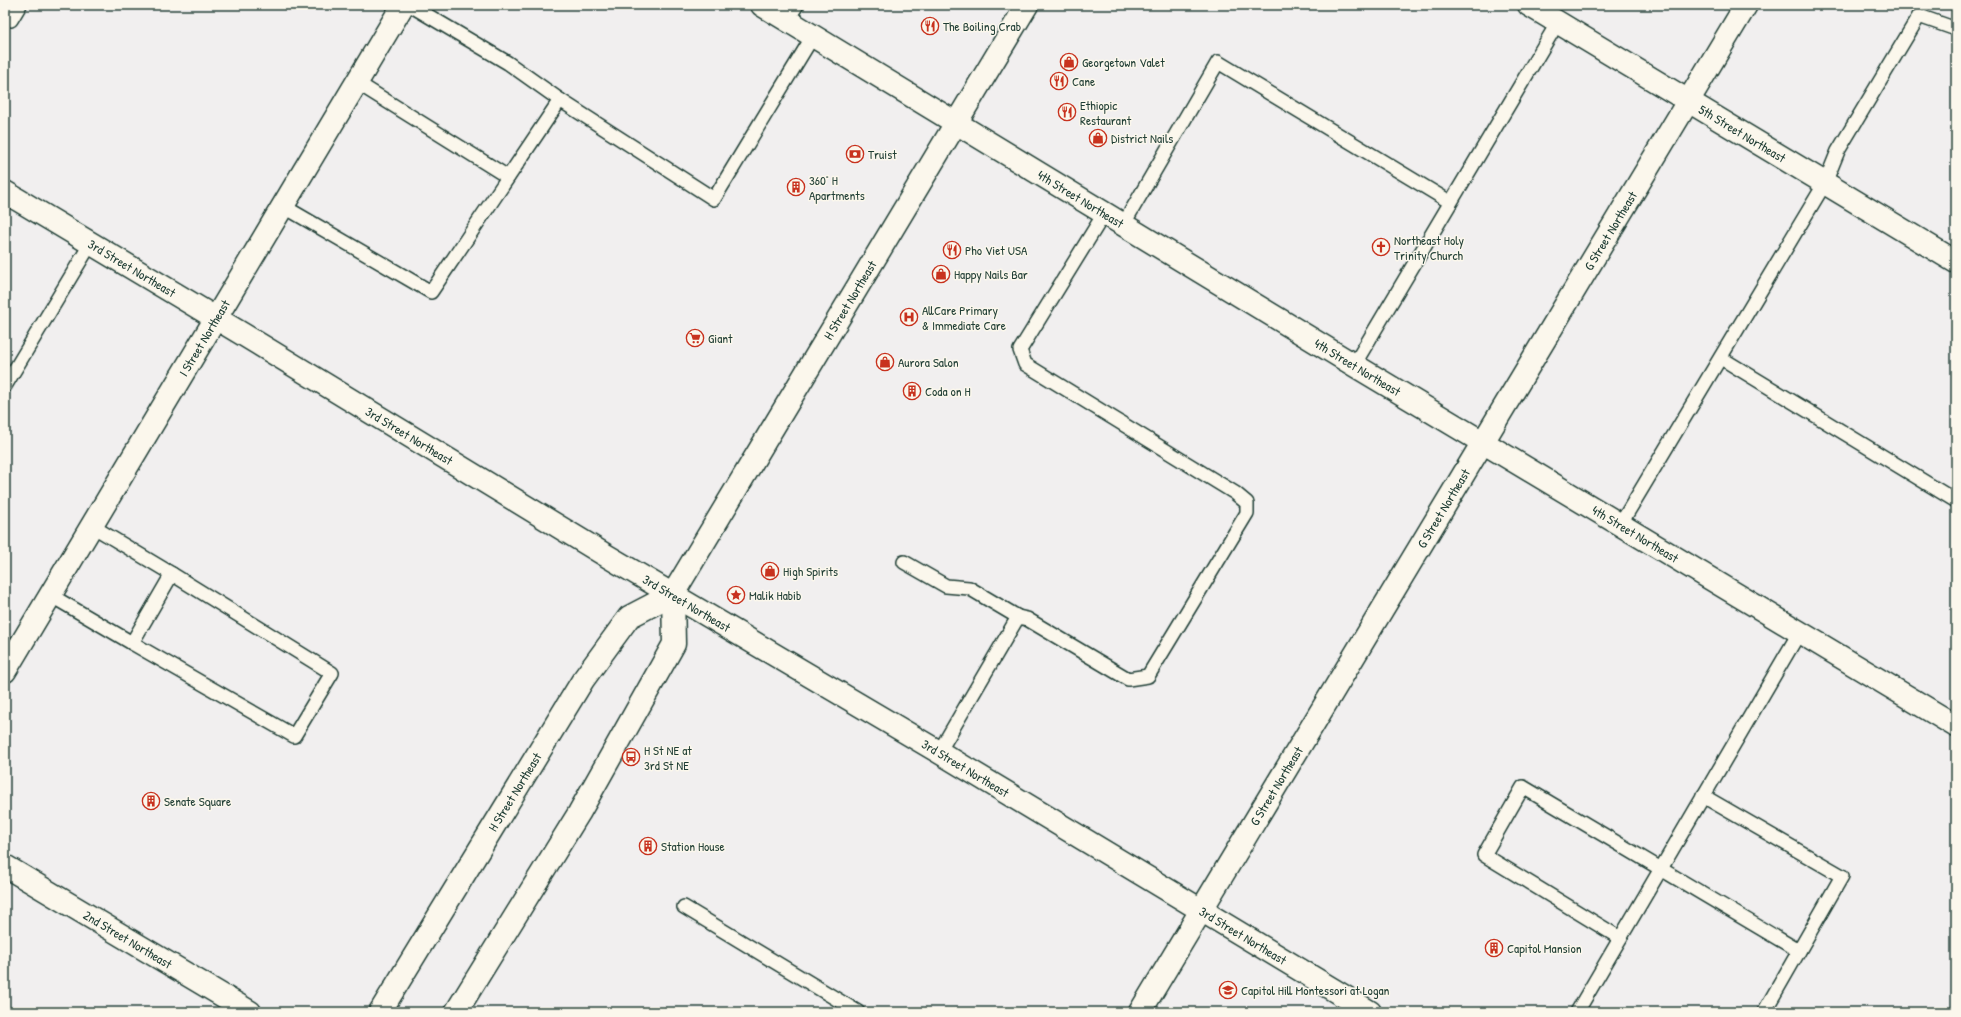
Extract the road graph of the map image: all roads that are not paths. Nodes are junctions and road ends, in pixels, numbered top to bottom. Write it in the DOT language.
graph roads {
  1 [pos="20,5"];
  2 [pos="402,5"];
  3 [pos="410,5"];
  4 [pos="762,5"];
  5 [pos="1026,5"];
  6 [pos="1529,5"];
  7 [pos="1746,5"];
  8 [pos="792,13"];
  9 [pos="11,20"];
  10 [pos="1558,22"];
  11 [pos="1956,29"];
  12 [pos="813,36"];
  13 [pos="356,82"];
  14 [pos="560,100"];
  15 [pos="1688,101"];
  16 [pos="956,123"];
  17 [pos="508,177"];
  18 [pos="1826,183"];
  19 [pos="5,192"];
  20 [pos="1450,202"];
  21 [pos="283,206"];
  22 [pos="1104,214"];
  23 [pos="1123,225"];
  24 [pos="91,243"];
  25 [pos="1956,262"];
  26 [pos="216,318"];
  27 [pos="1721,358"];
  28 [pos="1354,365"];
  29 [pos="5,386"];
  30 [pos="1483,442"];
  31 [pos="1956,501"];
  32 [pos="1620,525"];
  33 [pos="92,526"];
  34 [pos="904,562"];
  35 [pos="172,574"];
  36 [pos="673,594"];
  37 [pos="50,595"];
  38 [pos="1018,617"];
  39 [pos="1799,633"];
  40 [pos="132,643"];
  41 [pos="5,671"];
  42 [pos="1956,726"];
  43 [pos="939,752"];
  44 [pos="1703,796"];
  45 [pos="5,866"];
  46 [pos="1660,870"];
  47 [pos="684,907"];
  48 [pos="1201,910"];
  49 [pos="1620,938"];
  50 [pos="1798,951"];
  51 [pos="250,1012"];
  52 [pos="380,1012"];
  53 [pos="456,1012"];
  54 [pos="858,1012"];
  55 [pos="1140,1012"];
  56 [pos="1370,1012"];
  57 [pos="1577,1012"];
  58 [pos="1764,1012"];
  1 -- 9 [label="lane"];
  2 -- 13 [label="street, I Street Northeast"];
  3 -- 14 [label="lane"];
  4 -- 8 [label="street, 4th Street Northeast"];
  5 -- 16 [label="street, H Street Northeast"];
  6 -- 10 [label="street, 5th Street Northeast"];
  7 -- 15 [label="street, G Street Northeast"];
  8 -- 12 [label="street, 4th Street Northeast"];
  10 -- 15 [label="street, 5th Street Northeast"];
  10 -- 20 [label="lane"];
  11 -- 18 [label="lane"];
  12 -- 14 [label="lane"];
  12 -- 16 [label="street, 4th Street Northeast"];
  13 -- 17 [label="lane"];
  13 -- 21 [label="street, I Street Northeast"];
  14 -- 17 [label="lane"];
  15 -- 18 [label="street, 5th Street Northeast"];
  15 -- 30 [label="street, G Street Northeast"];
  16 -- 22 [label="street, 4th Street Northeast"];
  16 -- 36 [label="street, H Street Northeast"];
  17 -- 21 [label="lane"];
  18 -- 25 [label="street, 5th Street Northeast"];
  18 -- 27 [label="lane"];
  19 -- 24 [label="street, 3rd Street Northeast"];
  20 -- 23 [label="lane"];
  20 -- 28 [label="lane"];
  21 -- 26 [label="street, I Street Northeast"];
  22 -- 23 [label="street, 4th Street Northeast"];
  22 -- 38 [label="lane"];
  23 -- 28 [label="street, 4th Street Northeast"];
  24 -- 26 [label="street, 3rd Street Northeast"];
  24 -- 29 [label="lane"];
  26 -- 33 [label="street, I Street Northeast"];
  26 -- 36 [label="street, 3rd Street Northeast"];
  27 -- 31 [label="lane"];
  27 -- 32 [label="lane"];
  28 -- 30 [label="street, 4th Street Northeast"];
  30 -- 32 [label="street, 4th Street Northeast"];
  30 -- 48 [label="street, G Street Northeast"];
  32 -- 39 [label="street, 4th Street Northeast"];
  33 -- 35 [label="lane"];
  33 -- 37 [label="street, I Street Northeast"];
  34 -- 38 [label="lane"];
  35 -- 40 [label="lane"];
  35 -- 40 [label="lane"];
  36 -- 43 [label="street, 3rd Street Northeast"];
  36 -- 52 [label="street, H Street Northeast"];
  36 -- 53 [label="street"];
  37 -- 40 [label="lane"];
  37 -- 41 [label="street, I Street Northeast"];
  38 -- 43 [label="lane"];
  39 -- 42 [label="street, 4th Street Northeast"];
  39 -- 44 [label="lane"];
  43 -- 48 [label="street, 3rd Street Northeast"];
  44 -- 46 [label="lane"];
  44 -- 50 [label="lane"];
  45 -- 51 [label="street, 2nd Street Northeast"];
  46 -- 49 [label="lane"];
  46 -- 49 [label="lane"];
  46 -- 50 [label="lane"];
  47 -- 54 [label="lane"];
  48 -- 55 [label="street, G Street Northeast"];
  48 -- 56 [label="street, 3rd Street Northeast"];
  49 -- 57 [label="lane"];
  50 -- 58 [label="lane"];
}
